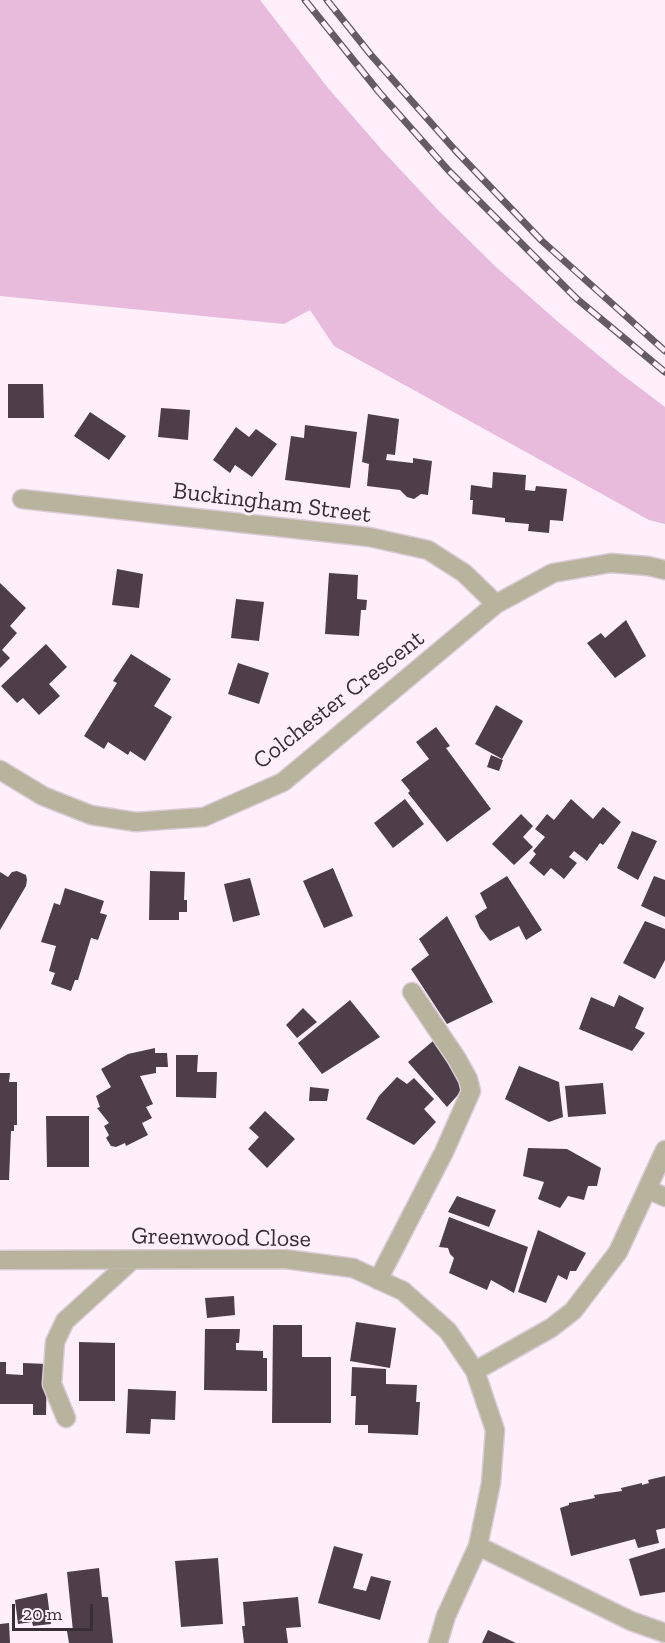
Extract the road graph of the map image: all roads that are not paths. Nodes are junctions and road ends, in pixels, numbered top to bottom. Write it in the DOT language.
graph roads {
  1 [pos="22,499"];
  2 [pos="665,570"];
  3 [pos="496,604"];
  4 [pos="0,770"];
  5 [pos="412,992"];
  6 [pos="665,1150"];
  7 [pos="647,1189"];
  8 [pos="665,1197"];
  9 [pos="0,1260"];
  10 [pos="132,1260"];
  11 [pos="378,1280"];
  12 [pos="475,1371"];
  13 [pos="66,1418"];
  14 [pos="478,1546"];
  15 [pos="665,1633"];
  16 [pos="438,1643"];
  1 -- 3 [label="street, Buckingham Street"];
  2 -- 3 [label="street, Colchester Crescent"];
  3 -- 4 [label="street, Colchester Crescent"];
  5 -- 11 [label="street"];
  6 -- 7 [label="street"];
  7 -- 8 [label="street"];
  7 -- 12 [label="street"];
  9 -- 10 [label="street, Greenwood Close"];
  10 -- 11 [label="street, Greenwood Close"];
  10 -- 13 [label="street"];
  11 -- 12 [label="street, Greenwood Close"];
  12 -- 14 [label="street, Greenwood Close"];
  14 -- 15 [label="street"];
  14 -- 16 [label="street, Greenwood Close"];
}
